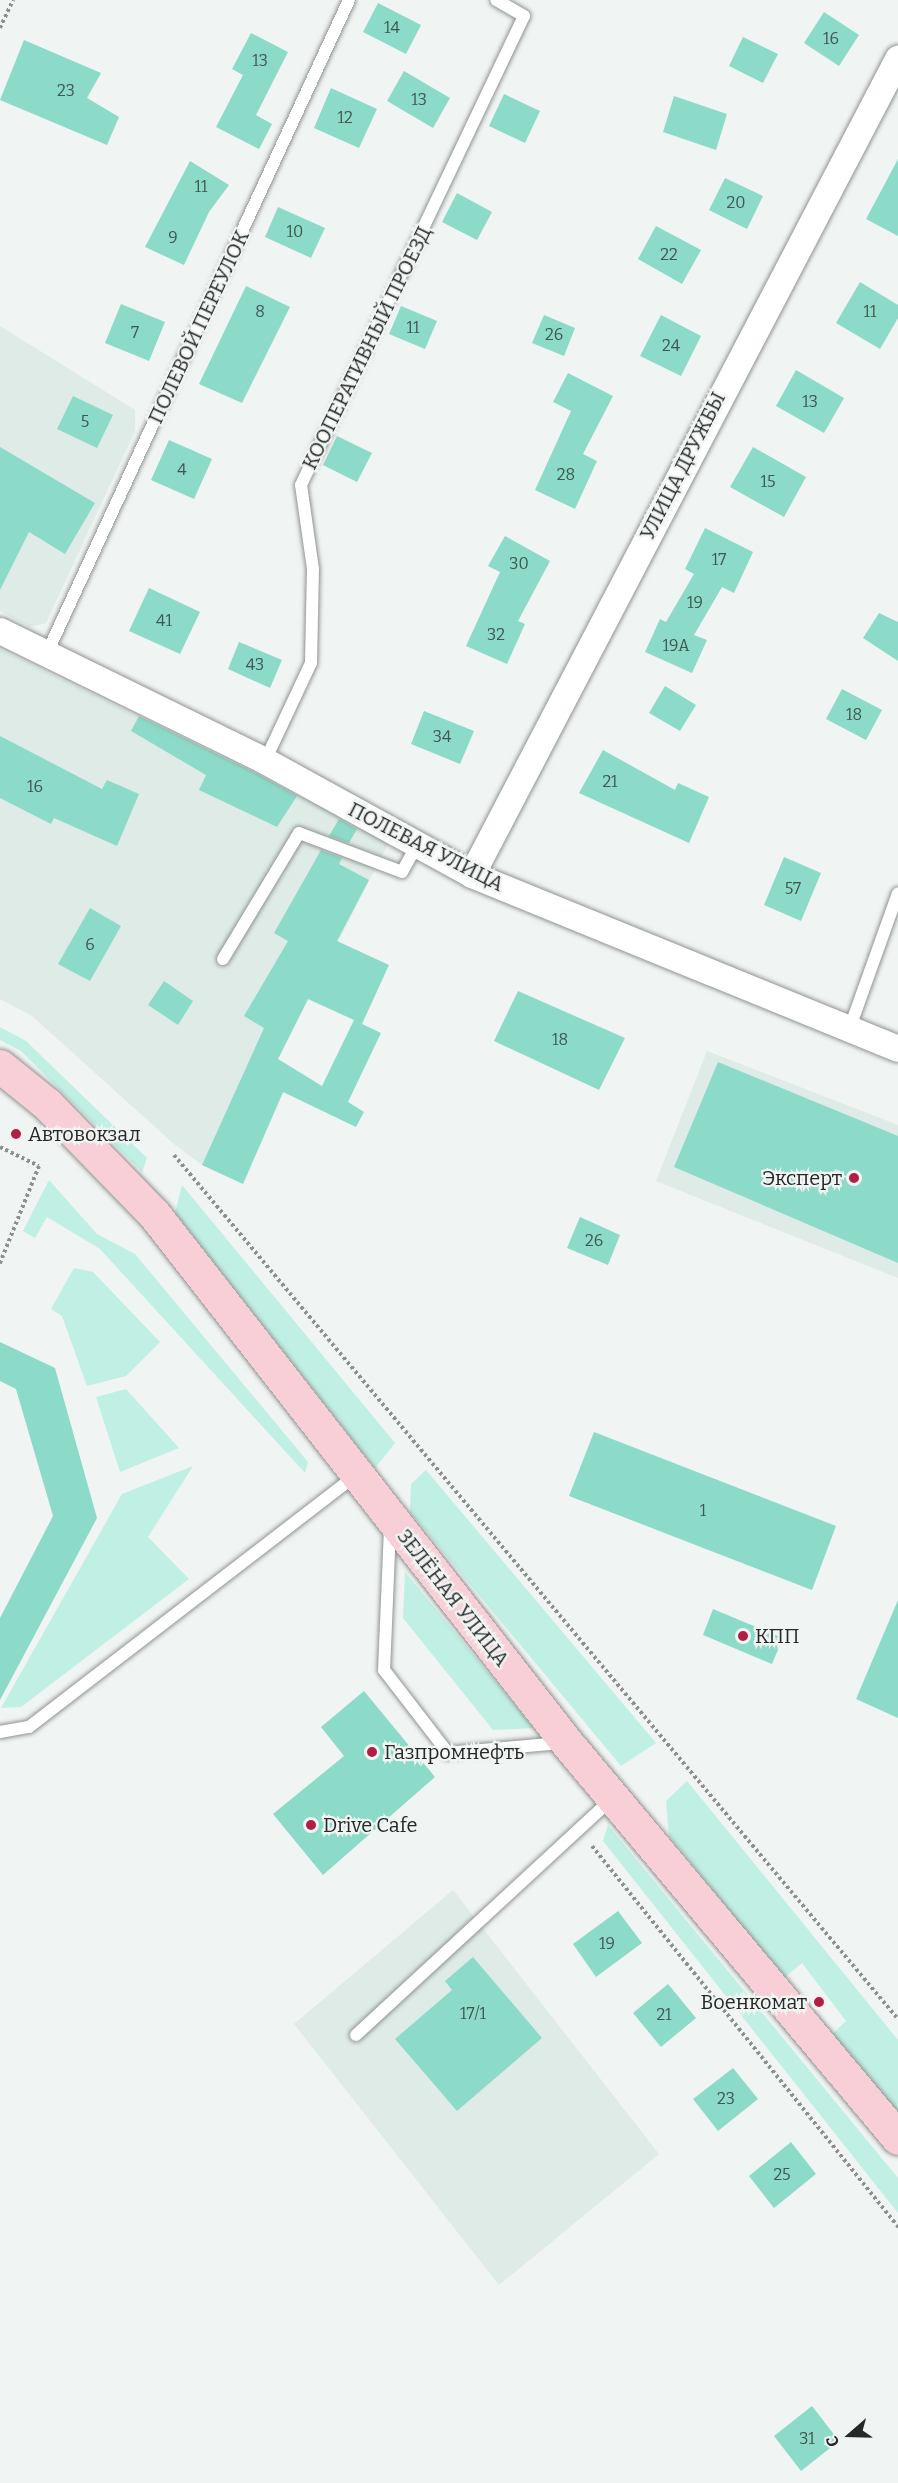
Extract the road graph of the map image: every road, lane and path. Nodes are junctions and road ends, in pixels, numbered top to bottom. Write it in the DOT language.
graph roads {
  1 [pos="13,0"];
  2 [pos="349,0"];
  3 [pos="496,0"];
  4 [pos="0,28"];
  5 [pos="898,59"];
  6 [pos="0,631"];
  7 [pos="47,652"];
  8 [pos="265,761"];
  9 [pos="417,845"];
  10 [pos="471,875"];
  11 [pos="898,893"];
  12 [pos="223,958"];
  13 [pos="849,1030"];
  14 [pos="898,1049"];
  15 [pos="0,1066"];
  16 [pos="0,1147"];
  17 [pos="174,1155"];
  18 [pos="0,1263"];
  19 [pos="356,1475"];
  20 [pos="391,1518"];
  21 [pos="0,1732"];
  22 [pos="567,1743"];
  23 [pos="612,1798"];
  24 [pos="579,1830"];
  25 [pos="898,2019"];
  26 [pos="356,2035"];
  27 [pos="898,2138"];
  28 [pos="898,2226"];
  1 -- 4 [label="path"];
  2 -- 7 [label="lane, ПОЛЕВОЙ ПЕРЕУЛОК"];
  3 -- 8 [label="lane, КООПЕРАТИВНЫЙ ПРОЕЗД"];
  5 -- 10 [label="street, УЛИЦА ДРУЖБЫ"];
  6 -- 7 [label="street, ПОЛЕВАЯ УЛИЦА"];
  7 -- 8 [label="street, ПОЛЕВАЯ УЛИЦА"];
  8 -- 9 [label="street, ПОЛЕВАЯ УЛИЦА"];
  9 -- 10 [label="street, ПОЛЕВАЯ УЛИЦА"];
  9 -- 12 [label="lane"];
  10 -- 13 [label="street, ПОЛЕВАЯ УЛИЦА"];
  11 -- 13 [label="lane"];
  13 -- 14 [label="street, ПОЛЕВАЯ УЛИЦА"];
  15 -- 19 [label="main road, ЗЕЛЁНАЯ УЛИЦА"];
  16 -- 18 [label="path"];
  17 -- 25 [label="path"];
  19 -- 20 [label="main road, ЗЕЛЁНАЯ УЛИЦА"];
  19 -- 21 [label="lane"];
  20 -- 22 [label="main road, ЗЕЛЁНАЯ УЛИЦА"];
  20 -- 22 [label="lane"];
  22 -- 23 [label="main road, ЗЕЛЁНАЯ УЛИЦА"];
  23 -- 24 [label="lane"];
  23 -- 27 [label="main road, ЗЕЛЁНАЯ УЛИЦА"];
  24 -- 26 [label="lane"];
  24 -- 28 [label="path"];
}
